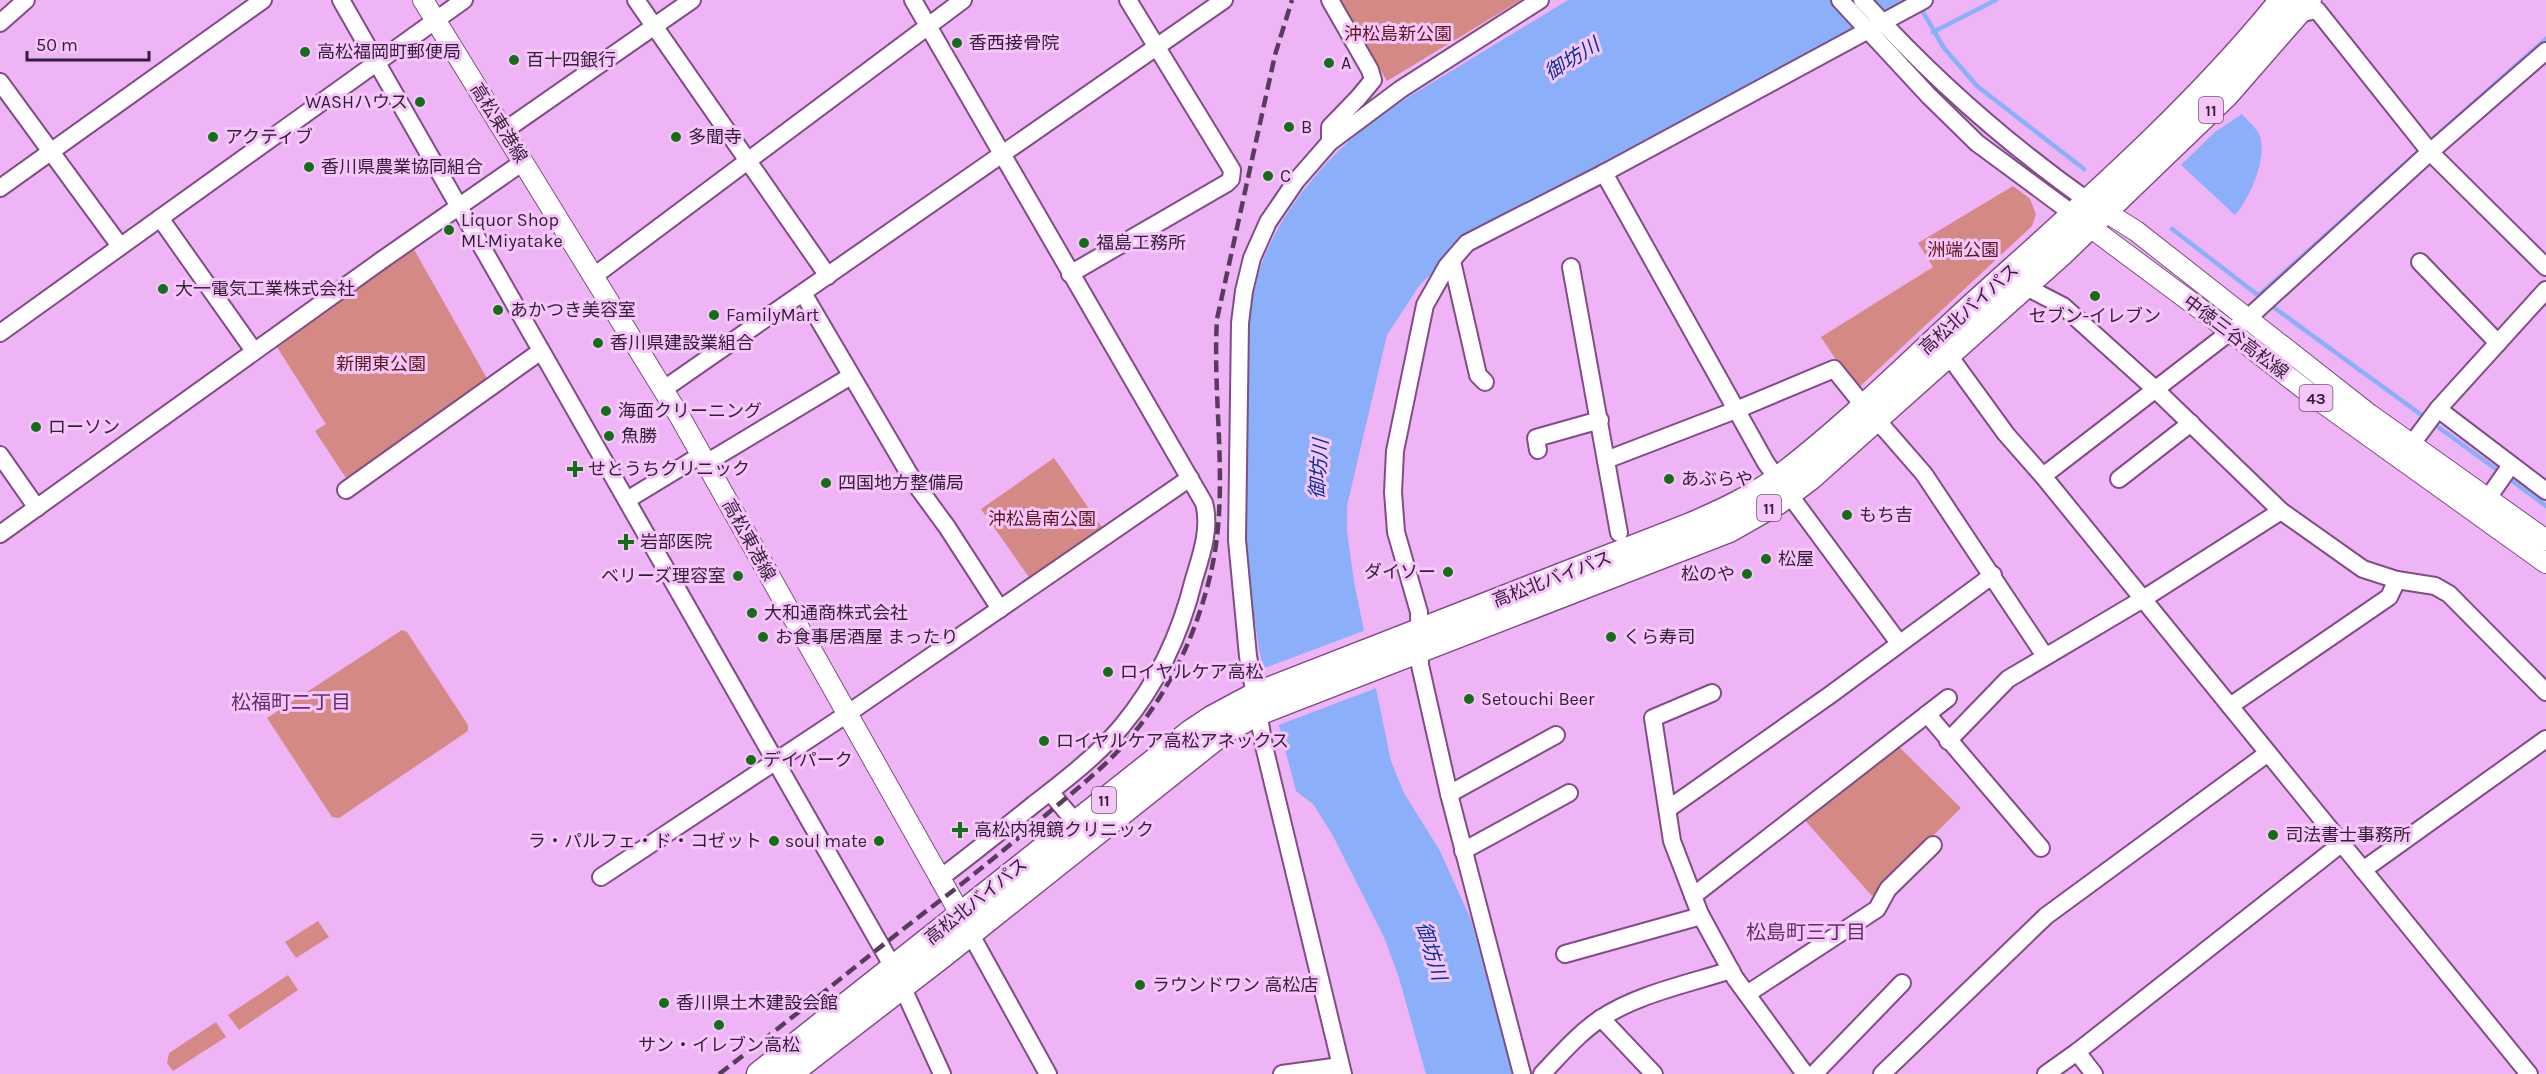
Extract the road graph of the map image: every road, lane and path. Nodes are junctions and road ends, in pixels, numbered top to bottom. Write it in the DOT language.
graph roads {
  1 [pos="26,0"];
  2 [pos="263,0"];
  3 [pos="341,0"];
  4 [pos="423,0"];
  5 [pos="465,0"];
  6 [pos="636,0"];
  7 [pos="692,0"];
  8 [pos="913,0"];
  9 [pos="963,0"];
  10 [pos="1128,0"];
  11 [pos="1224,0"];
  12 [pos="1330,0"];
  13 [pos="1540,0"];
  14 [pos="1840,0"];
  15 [pos="1862,0"];
  16 [pos="1924,0"];
  17 [pos="2296,5"];
  18 [pos="435,20"];
  19 [pos="0,23"];
  20 [pos="929,26"];
  21 [pos="1874,26"];
  22 [pos="654,27"];
  23 [pos="1157,47"];
  24 [pos="2546,51"];
  25 [pos="376,65"];
  26 [pos="0,82"];
  27 [pos="504,131"];
  28 [pos="1330,142"];
  29 [pos="2425,145"];
  30 [pos="52,151"];
  31 [pos="1002,154"];
  32 [pos="523,162"];
  33 [pos="747,162"];
  34 [pos="1604,173"];
  35 [pos="0,188"];
  36 [pos="458,207"];
  37 [pos="2089,213"];
  38 [pos="160,218"];
  39 [pos="120,246"];
  40 [pos="1452,261"];
  41 [pos="2420,262"];
  42 [pos="1570,267"];
  43 [pos="2546,267"];
  44 [pos="1071,274"];
  45 [pos="594,276"];
  46 [pos="828,276"];
  47 [pos="2027,284"];
  48 [pos="2546,290"];
  49 [pos="803,293"];
  50 [pos="2254,313"];
  51 [pos="2231,332"];
  52 [pos="0,333"];
  53 [pos="2498,343"];
  54 [pos="1942,347"];
  55 [pos="254,351"];
  56 [pos="541,351"];
  57 [pos="852,376"];
  58 [pos="1485,382"];
  59 [pos="664,389"];
  60 [pos="2155,389"];
  61 [pos="2438,409"];
  62 [pos="1736,410"];
  63 [pos="1870,412"];
  64 [pos="1600,420"];
  65 [pos="2190,423"];
  66 [pos="2417,437"];
  67 [pos="1538,450"];
  68 [pos="0,455"];
  69 [pos="703,459"];
  70 [pos="1606,460"];
  71 [pos="2511,465"];
  72 [pos="2123,470"];
  73 [pos="2043,476"];
  74 [pos="1190,478"];
  75 [pos="1784,486"];
  76 [pos="346,490"];
  77 [pos="2493,491"];
  78 [pos="2546,491"];
  79 [pos="627,500"];
  80 [pos="37,508"];
  81 [pos="2282,511"];
  82 [pos="1619,533"];
  83 [pos="0,534"];
  84 [pos="2546,540"];
  85 [pos="2546,563"];
  86 [pos="1993,575"];
  87 [pos="2397,580"];
  88 [pos="2143,599"];
  89 [pos="1000,609"];
  90 [pos="1419,640"];
  91 [pos="1899,643"];
  92 [pos="2046,656"];
  93 [pos="2546,692"];
  94 [pos="1712,693"];
  95 [pos="1948,698"];
  96 [pos="1263,702"];
  97 [pos="2230,706"];
  98 [pos="847,714"];
  99 [pos="1927,714"];
  100 [pos="1556,735"];
  101 [pos="2546,739"];
  102 [pos="1948,741"];
  103 [pos="2268,753"];
  104 [pos="776,761"];
  105 [pos="1050,792"];
  106 [pos="1569,793"];
  107 [pos="1449,794"];
  108 [pos="1668,809"];
  109 [pos="1082,830"];
  110 [pos="2341,844"];
  111 [pos="1933,845"];
  112 [pos="2041,848"];
  113 [pos="1463,850"];
  114 [pos="2363,870"];
  115 [pos="601,877"];
  116 [pos="939,879"];
  117 [pos="1693,896"];
  118 [pos="1701,916"];
  119 [pos="965,924"];
  120 [pos="1565,954"];
  121 [pos="1731,970"];
  122 [pos="898,977"];
  123 [pos="1902,983"];
  124 [pos="1747,994"];
  125 [pos="1601,1018"];
  126 [pos="2076,1052"];
  127 [pos="1342,1070"];
  128 [pos="759,1074"];
  129 [pos="789,1074"];
  130 [pos="942,1074"];
  131 [pos="1048,1074"];
  132 [pos="1282,1074"];
  133 [pos="1522,1074"];
  134 [pos="1542,1074"];
  135 [pos="1654,1074"];
  136 [pos="1805,1074"];
  137 [pos="1814,1074"];
  138 [pos="1882,1074"];
  139 [pos="2046,1074"];
  140 [pos="2094,1074"];
  141 [pos="2529,1074"];
  1 -- 19 [label="street"];
  2 -- 30 [label="street"];
  3 -- 25 [label="street"];
  4 -- 18 [label="main road, 高松東港線"];
  5 -- 18 [label="street"];
  6 -- 22 [label="street"];
  7 -- 22 [label="street"];
  8 -- 20 [label="street"];
  9 -- 20 [label="street"];
  10 -- 23 [label="street"];
  11 -- 23 [label="street"];
  12 -- 28 [label="street"];
  13 -- 28 [label="street"];
  14 -- 21 [label="street"];
  15 -- 21 [label="street"];
  16 -- 21 [label="street"];
  17 -- 29 [label="street"];
  17 -- 37 [label="highway, 高松北バイパス / 11"];
  18 -- 25 [label="street"];
  18 -- 27 [label="main road, 高松東港線"];
  20 -- 31 [label="street"];
  20 -- 33 [label="street"];
  21 -- 34 [label="street"];
  21 -- 37 [label="street"];
  22 -- 27 [label="street"];
  22 -- 33 [label="street"];
  23 -- 31 [label="street"];
  23 -- 44 [label="street"];
  24 -- 29 [label="street"];
  25 -- 36 [label="street"];
  25 -- 38 [label="street"];
  26 -- 30 [label="street"];
  27 -- 32 [label="main road, 高松東港線"];
  28 -- 96 [label="street"];
  29 -- 43 [label="street"];
  29 -- 50 [label="street"];
  30 -- 35 [label="street"];
  30 -- 39 [label="street"];
  31 -- 44 [label="street"];
  31 -- 46 [label="street"];
  32 -- 36 [label="street"];
  32 -- 45 [label="main road, 高松東港線"];
  33 -- 45 [label="street"];
  33 -- 46 [label="street"];
  34 -- 40 [label="street"];
  34 -- 62 [label="street"];
  36 -- 55 [label="street"];
  36 -- 56 [label="street"];
  37 -- 47 [label="highway, 高松北バイパス / 11"];
  37 -- 50 [label="main road, 中徳三谷高松線 / 43"];
  37 -- 51 [label="main road, 中徳三谷高松線 / 43"];
  37 -- 54 [label="highway, 高松北バイパス / 11"];
  38 -- 39 [label="street"];
  38 -- 55 [label="street"];
  39 -- 52 [label="street"];
  40 -- 58 [label="street"];
  40 -- 90 [label="street"];
  41 -- 53 [label="street"];
  42 -- 64 [label="street"];
  44 -- 74 [label="street"];
  45 -- 59 [label="main road, 高松東港線"];
  46 -- 49 [label="street"];
  47 -- 54 [label="highway, 高松北バイパス / 11"];
  47 -- 60 [label="street"];
  48 -- 53 [label="street"];
  49 -- 57 [label="street"];
  49 -- 59 [label="street"];
  50 -- 51 [label="street"];
  50 -- 66 [label="main road, 中徳三谷高松線 / 43"];
  51 -- 60 [label="street"];
  51 -- 85 [label="main road, 中徳三谷高松線 / 43"];
  53 -- 61 [label="street"];
  54 -- 63 [label="highway, 高松北バイパス / 11"];
  54 -- 73 [label="street"];
  55 -- 80 [label="street"];
  56 -- 76 [label="street"];
  56 -- 79 [label="street"];
  57 -- 69 [label="street"];
  57 -- 89 [label="street"];
  59 -- 69 [label="main road, 高松東港線"];
  60 -- 65 [label="street"];
  60 -- 73 [label="street"];
  61 -- 66 [label="street"];
  61 -- 71 [label="street"];
  62 -- 63 [label="street"];
  62 -- 70 [label="street"];
  62 -- 75 [label="street"];
  63 -- 75 [label="highway, 高松北バイパス / 11"];
  63 -- 86 [label="street"];
  64 -- 67 [label="street"];
  64 -- 70 [label="street"];
  65 -- 72 [label="street"];
  65 -- 81 [label="street"];
  66 -- 77 [label="main road, 中徳三谷高松線 / 43"];
  68 -- 80 [label="street"];
  69 -- 79 [label="street"];
  69 -- 98 [label="main road, 高松東港線"];
  70 -- 82 [label="street"];
  71 -- 77 [label="street"];
  71 -- 78 [label="street"];
  73 -- 88 [label="street"];
  74 -- 89 [label="street"];
  74 -- 105 [label="street"];
  75 -- 90 [label="highway, 高松北バイパス / 11"];
  75 -- 91 [label="street"];
  77 -- 84 [label="main road, 中徳三谷高松線 / 43"];
  79 -- 104 [label="street"];
  80 -- 83 [label="street"];
  81 -- 87 [label="street"];
  81 -- 88 [label="street"];
  86 -- 91 [label="street"];
  86 -- 92 [label="street"];
  87 -- 93 [label="street"];
  87 -- 97 [label="street"];
  88 -- 92 [label="street"];
  88 -- 97 [label="street"];
  89 -- 98 [label="street"];
  90 -- 96 [label="highway, 高松北バイパス / 11"];
  90 -- 107 [label="street"];
  91 -- 108 [label="street"];
  92 -- 102 [label="street"];
  94 -- 108 [label="street"];
  95 -- 99 [label="street"];
  96 -- 109 [label="highway, 高松北バイパス / 11"];
  96 -- 127 [label="street"];
  97 -- 103 [label="street"];
  98 -- 104 [label="street"];
  98 -- 116 [label="main road, 高松東港線"];
  99 -- 102 [label="street"];
  99 -- 117 [label="street"];
  100 -- 107 [label="street"];
  101 -- 114 [label="street"];
  102 -- 112 [label="street"];
  103 -- 110 [label="street"];
  103 -- 138 [label="street"];
  104 -- 115 [label="street"];
  104 -- 122 [label="street"];
  105 -- 109 [label="street"];
  105 -- 116 [label="street"];
  106 -- 113 [label="street"];
  107 -- 113 [label="street"];
  108 -- 117 [label="street"];
  109 -- 119 [label="highway, 高松北バイパス / 11"];
  110 -- 114 [label="street"];
  110 -- 126 [label="street"];
  111 -- 124 [label="street"];
  113 -- 133 [label="street"];
  114 -- 141 [label="street"];
  116 -- 119 [label="main road, 高松東港線"];
  117 -- 118 [label="street"];
  118 -- 120 [label="street"];
  118 -- 121 [label="street"];
  119 -- 122 [label="highway, 高松北バイパス / 11"];
  119 -- 131 [label="street"];
  121 -- 124 [label="street"];
  121 -- 125 [label="street"];
  122 -- 128 [label="highway, 高松北バイパス / 11"];
  122 -- 129 [label="highway, 高松北バイパス / 11"];
  122 -- 130 [label="street"];
  123 -- 137 [label="street"];
  124 -- 136 [label="street"];
  125 -- 134 [label="street"];
  125 -- 135 [label="street"];
  126 -- 139 [label="street"];
  126 -- 140 [label="street"];
  127 -- 132 [label="street"];
}
